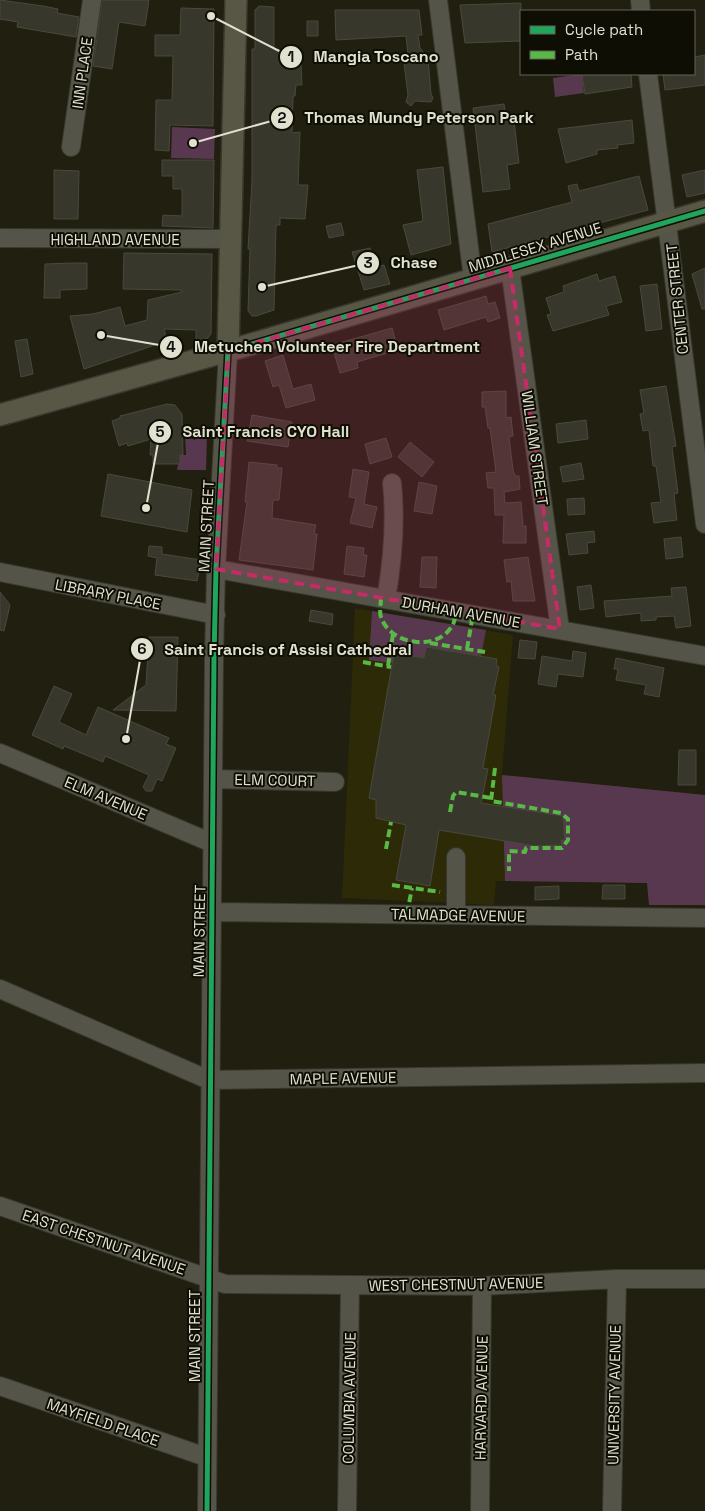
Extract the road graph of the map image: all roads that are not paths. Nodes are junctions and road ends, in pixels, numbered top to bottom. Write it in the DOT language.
graph roads {
  1 [pos="92,0"];
  2 [pos="236,0"];
  3 [pos="438,0"];
  4 [pos="648,75"];
  5 [pos="71,147"];
  6 [pos="705,211"];
  7 [pos="668,222"];
  8 [pos="0,238"];
  9 [pos="230,239"];
  10 [pos="510,268"];
  11 [pos="473,279"];
  12 [pos="228,351"];
  13 [pos="0,415"];
  14 [pos="392,482"];
  15 [pos="704,502"];
  16 [pos="705,524"];
  17 [pos="216,569"];
  18 [pos="0,572"];
  19 [pos="386,599"];
  20 [pos="216,615"];
  21 [pos="560,629"];
  22 [pos="705,656"];
  23 [pos="0,753"];
  24 [pos="214,779"];
  25 [pos="335,782"];
  26 [pos="212,843"];
  27 [pos="456,857"];
  28 [pos="212,912"];
  29 [pos="456,915"];
  30 [pos="705,918"];
  31 [pos="0,989"];
  32 [pos="705,1073"];
  33 [pos="209,1080"];
  34 [pos="0,1206"];
  35 [pos="617,1278"];
  36 [pos="207,1279"];
  37 [pos="705,1279"];
  38 [pos="350,1285"];
  39 [pos="482,1286"];
  40 [pos="0,1386"];
  41 [pos="206,1457"];
  42 [pos="207,1511"];
  43 [pos="347,1511"];
  44 [pos="480,1511"];
  45 [pos="612,1511"];
  1 -- 5 [label="street, INN PLACE"];
  2 -- 9 [label="main road, MAIN STREET"];
  3 -- 11 [label="street"];
  4 -- 7 [label="street, CENTER STREET"];
  6 -- 7 [label="main road, MIDDLESEX AVENUE"];
  7 -- 10 [label="main road, MIDDLESEX AVENUE"];
  7 -- 15 [label="street, CENTER STREET"];
  8 -- 9 [label="street, HIGHLAND AVENUE"];
  9 -- 12 [label="main road, MAIN STREET"];
  10 -- 11 [label="main road, MIDDLESEX AVENUE"];
  10 -- 21 [label="street, WILLIAM STREET"];
  11 -- 12 [label="main road, MIDDLESEX AVENUE"];
  12 -- 13 [label="main road, MIDDLESEX AVENUE"];
  12 -- 17 [label="street, MAIN STREET"];
  14 -- 19 [label="street"];
  15 -- 16 [label="street, CENTER STREET"];
  17 -- 19 [label="street, DURHAM AVENUE"];
  17 -- 20 [label="street, MAIN STREET"];
  18 -- 20 [label="street, LIBRARY PLACE"];
  19 -- 21 [label="street, DURHAM AVENUE"];
  20 -- 24 [label="street, MAIN STREET"];
  21 -- 22 [label="street, DURHAM AVENUE"];
  23 -- 26 [label="street, ELM AVENUE"];
  24 -- 25 [label="street, ELM COURT"];
  24 -- 26 [label="street, MAIN STREET"];
  26 -- 28 [label="street, MAIN STREET"];
  27 -- 29 [label="street"];
  28 -- 29 [label="street, TALMADGE AVENUE"];
  28 -- 33 [label="street, MAIN STREET"];
  29 -- 30 [label="street, TALMADGE AVENUE"];
  31 -- 33 [label="street, MAPLE AVENUE"];
  32 -- 33 [label="street, MAPLE AVENUE"];
  33 -- 36 [label="street, MAIN STREET"];
  34 -- 36 [label="street, EAST CHESTNUT AVENUE"];
  35 -- 37 [label="street, WEST CHESTNUT AVENUE"];
  35 -- 39 [label="street, WEST CHESTNUT AVENUE"];
  35 -- 45 [label="street, UNIVERSITY AVENUE"];
  36 -- 38 [label="street, WEST CHESTNUT AVENUE"];
  36 -- 41 [label="street, MAIN STREET"];
  38 -- 39 [label="street, WEST CHESTNUT AVENUE"];
  38 -- 43 [label="street, COLUMBIA AVENUE"];
  39 -- 44 [label="street, HARVARD AVENUE"];
  40 -- 41 [label="street, MAYFIELD PLACE"];
  41 -- 42 [label="street, MAIN STREET"];
}
